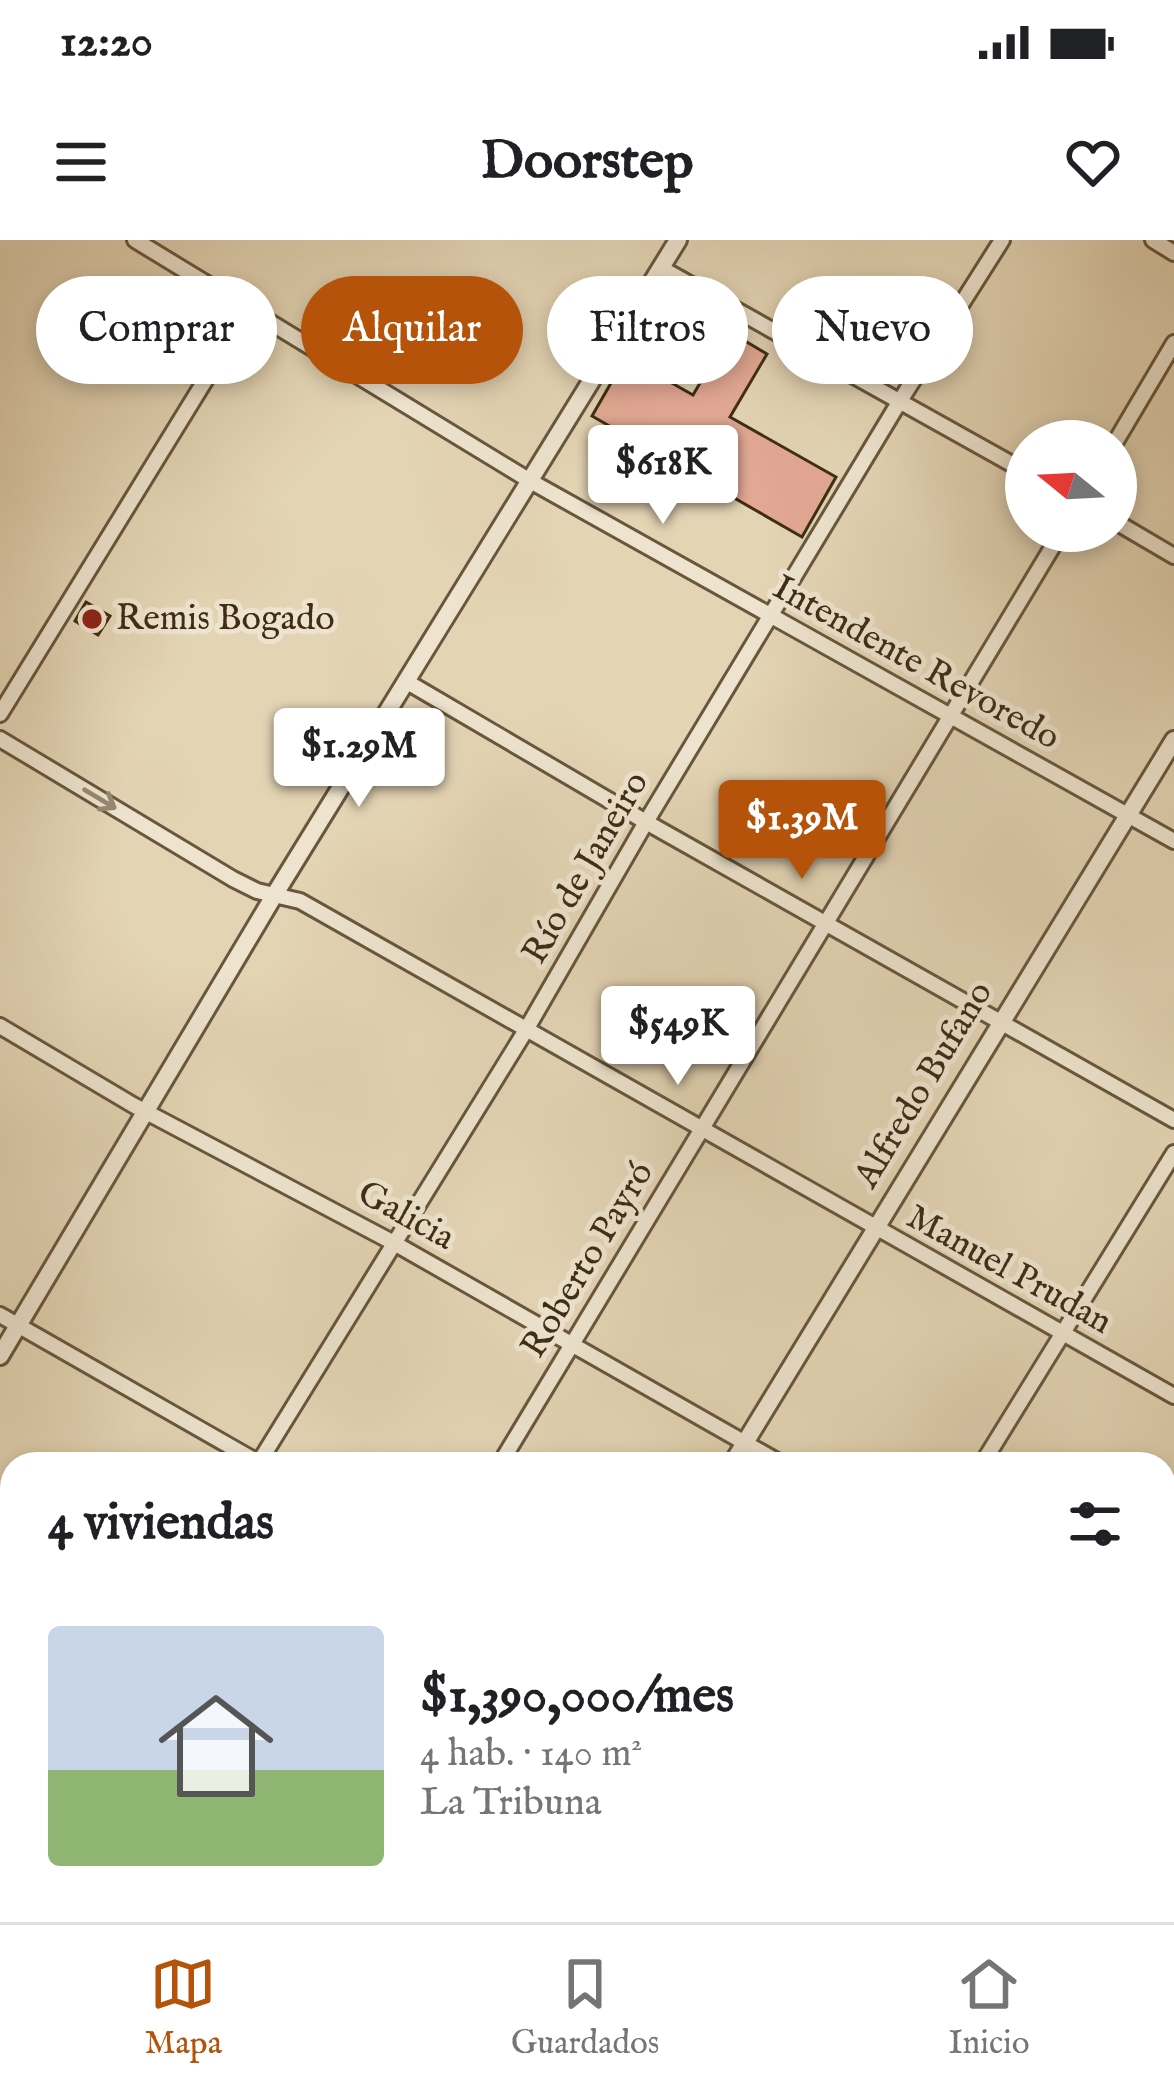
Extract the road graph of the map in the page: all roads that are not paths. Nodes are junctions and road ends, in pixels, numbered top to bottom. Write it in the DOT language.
graph roads {
  1 [pos="135,240"];
  2 [pos="678,240"];
  3 [pos="1002,240"];
  4 [pos="1153,240"];
  5 [pos="1174,253"];
  6 [pos="661,268"];
  7 [pos="194,276"];
  8 [pos="277,326"];
  9 [pos="1174,343"];
  10 [pos="203,384"];
  11 [pos="898,404"];
  12 [pos="1128,420"];
  13 [pos="1005,461"];
  14 [pos="532,482"];
  15 [pos="1137,534"];
  16 [pos="1049,552"];
  17 [pos="1174,556"];
  18 [pos="770,615"];
  19 [pos="409,683"];
  20 [pos="0,714"];
  21 [pos="949,718"];
  22 [pos="0,739"];
  23 [pos="1174,740"];
  24 [pos="1130,815"];
  25 [pos="646,822"];
  26 [pos="1174,841"];
  27 [pos="275,894"];
  28 [pos="824,923"];
  29 [pos="1000,1022"];
  30 [pos="0,1026"];
  31 [pos="526,1030"];
  32 [pos="147,1112"];
  33 [pos="1174,1120"];
  34 [pos="702,1130"];
  35 [pos="1174,1153"];
  36 [pos="876,1229"];
  37 [pos="394,1243"];
  38 [pos="0,1315"];
  39 [pos="18,1326"];
  40 [pos="1061,1334"];
  41 [pos="572,1344"];
  42 [pos="0,1356"];
  43 [pos="1174,1396"];
  44 [pos="745,1442"];
  45 [pos="239,1452"];
  46 [pos="267,1452"];
  47 [pos="507,1452"];
  48 [pos="739,1452"];
  49 [pos="762,1452"];
  50 [pos="989,1452"];
  1 -- 7 [label="street, Intendente Revoredo"];
  2 -- 6 [label="street"];
  3 -- 11 [label="street, Río de Janeiro"];
  4 -- 5 [label="street"];
  6 -- 11 [label="street"];
  6 -- 14 [label="street"];
  8 -- 14 [label="street, Intendente Revoredo"];
  9 -- 12 [label="street"];
  10 -- 20 [label="street"];
  11 -- 13 [label="street"];
  11 -- 18 [label="street, Río de Janeiro"];
  14 -- 18 [label="street, Intendente Revoredo"];
  14 -- 19 [label="street"];
  15 -- 17 [label="street"];
  16 -- 21 [label="street, Roberto Payró"];
  18 -- 21 [label="street, Intendente Revoredo"];
  18 -- 25 [label="street, Río de Janeiro"];
  19 -- 25 [label="street"];
  19 -- 27 [label="street"];
  21 -- 24 [label="street, Intendente Revoredo"];
  21 -- 28 [label="street, Roberto Payró"];
  22 -- 27 [label="street, Manuel Prudan, one-way"];
  23 -- 24 [label="street, Alfredo Bufano"];
  24 -- 26 [label="street, Intendente Revoredo"];
  24 -- 29 [label="street, Alfredo Bufano"];
  25 -- 28 [label="street"];
  25 -- 31 [label="street, Río de Janeiro"];
  27 -- 31 [label="street, Manuel Prudan"];
  27 -- 32 [label="street"];
  28 -- 29 [label="street"];
  28 -- 34 [label="street, Roberto Payró"];
  29 -- 33 [label="street"];
  29 -- 36 [label="street, Alfredo Bufano"];
  30 -- 32 [label="street, Galicia"];
  31 -- 34 [label="street, Manuel Prudan"];
  31 -- 37 [label="street, Río de Janeiro"];
  32 -- 37 [label="street, Galicia"];
  32 -- 39 [label="street"];
  34 -- 36 [label="street, Manuel Prudan"];
  34 -- 41 [label="street, Roberto Payró"];
  35 -- 40 [label="street"];
  36 -- 40 [label="street, Manuel Prudan"];
  36 -- 44 [label="street, Alfredo Bufano"];
  37 -- 41 [label="street, Galicia"];
  37 -- 46 [label="street, Río de Janeiro"];
  38 -- 39 [label="street"];
  39 -- 42 [label="street"];
  39 -- 45 [label="street"];
  40 -- 43 [label="street, Manuel Prudan"];
  40 -- 50 [label="street"];
  41 -- 44 [label="street, Galicia"];
  41 -- 47 [label="street, Roberto Payró"];
  44 -- 48 [label="street, Alfredo Bufano"];
  44 -- 49 [label="street, Galicia"];
}
